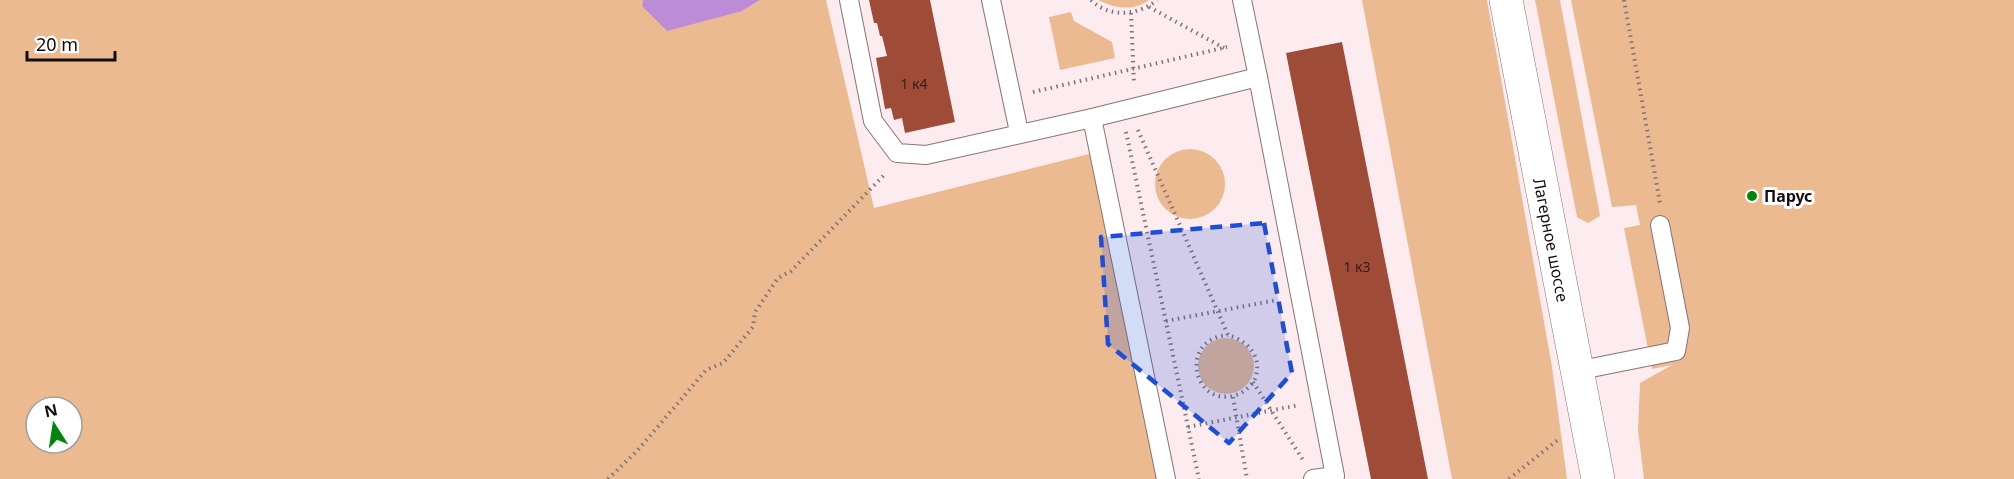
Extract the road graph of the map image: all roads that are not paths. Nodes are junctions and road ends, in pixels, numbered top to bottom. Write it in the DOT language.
graph roads {
  1 [pos="849,0"];
  2 [pos="991,0"];
  3 [pos="1242,0"];
  4 [pos="1506,0"];
  5 [pos="1258,77"];
  6 [pos="1092,117"];
  7 [pos="1019,132"];
  8 [pos="1660,225"];
  9 [pos="1576,371"];
  10 [pos="1166,479"];
  11 [pos="1314,479"];
  12 [pos="1598,479"];
  1 -- 7 [label="lane"];
  2 -- 7 [label="lane"];
  3 -- 5 [label="lane"];
  4 -- 9 [label="street, Лагерное шоссе"];
  5 -- 6 [label="lane"];
  5 -- 11 [label="lane"];
  6 -- 7 [label="lane"];
  6 -- 10 [label="lane"];
  8 -- 9 [label="lane"];
  9 -- 12 [label="street, Лагерное шоссе"];
}
